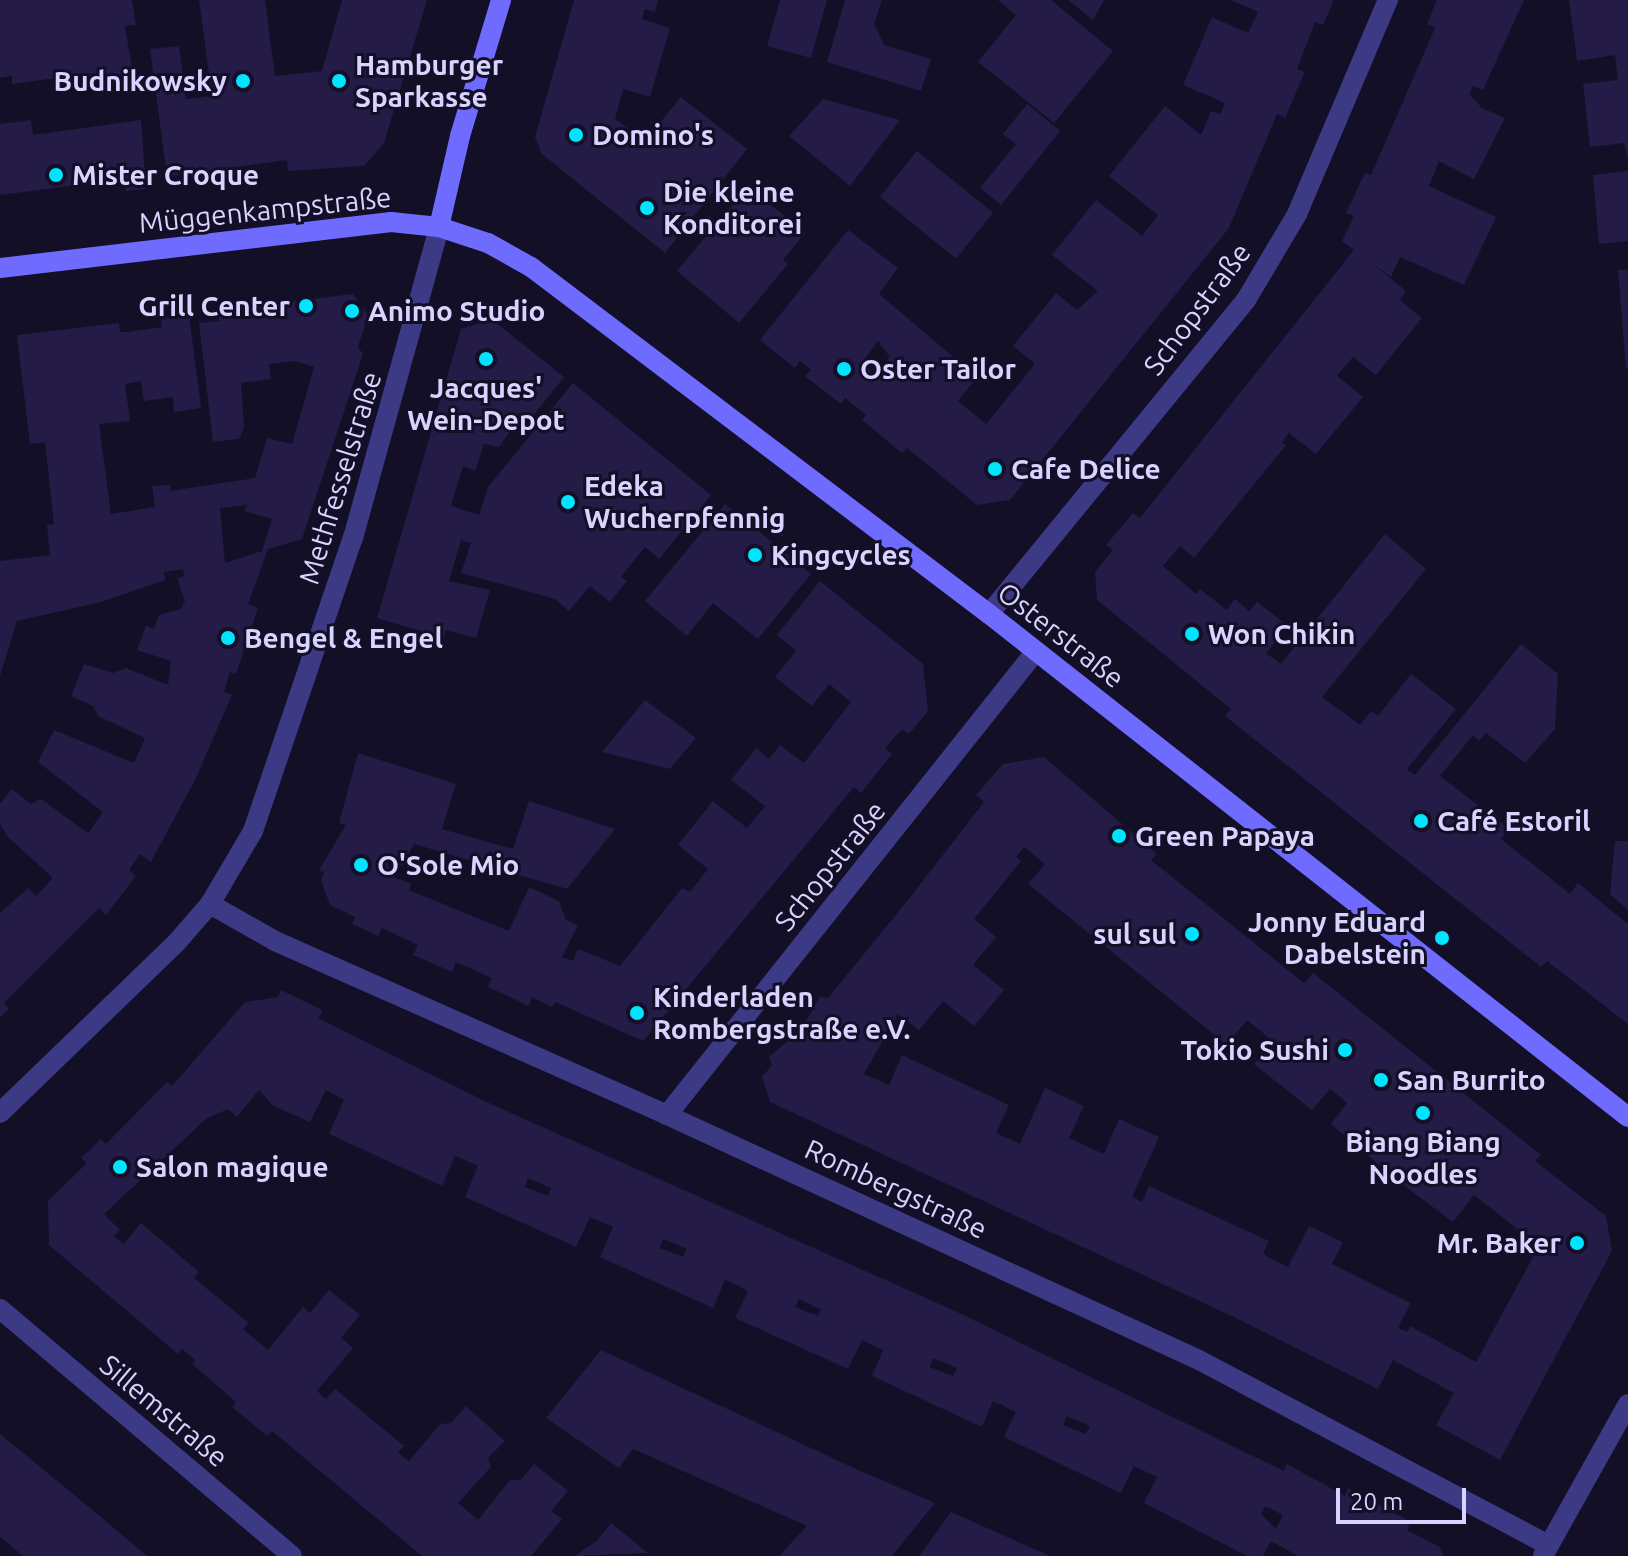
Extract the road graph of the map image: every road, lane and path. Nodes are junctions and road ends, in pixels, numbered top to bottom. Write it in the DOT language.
graph roads {
  1 [pos="501,0"];
  2 [pos="1388,0"];
  3 [pos="439,227"];
  4 [pos="0,268"];
  5 [pos="989,614"];
  6 [pos="1036,651"];
  7 [pos="210,904"];
  8 [pos="0,1113"];
  9 [pos="667,1115"];
  10 [pos="1628,1117"];
  11 [pos="0,1309"];
  12 [pos="1628,1404"];
  13 [pos="1546,1550"];
  14 [pos="292,1556"];
  1 -- 3 [label="street, Methfesselstraße"];
  2 -- 5 [label="street, Schopstraße"];
  3 -- 4 [label="street, Müggenkampstraße"];
  3 -- 5 [label="street, Osterstraße"];
  3 -- 7 [label="street, Methfesselstraße"];
  5 -- 6 [label="street, Osterstraße"];
  6 -- 9 [label="street, Schopstraße"];
  6 -- 10 [label="street, Osterstraße"];
  7 -- 8 [label="street, Methfesselstraße"];
  7 -- 9 [label="street, Rombergstraße"];
  9 -- 13 [label="street, Rombergstraße"];
  11 -- 14 [label="street, Sillemstraße"];
  12 -- 13 [label="street"];
}
